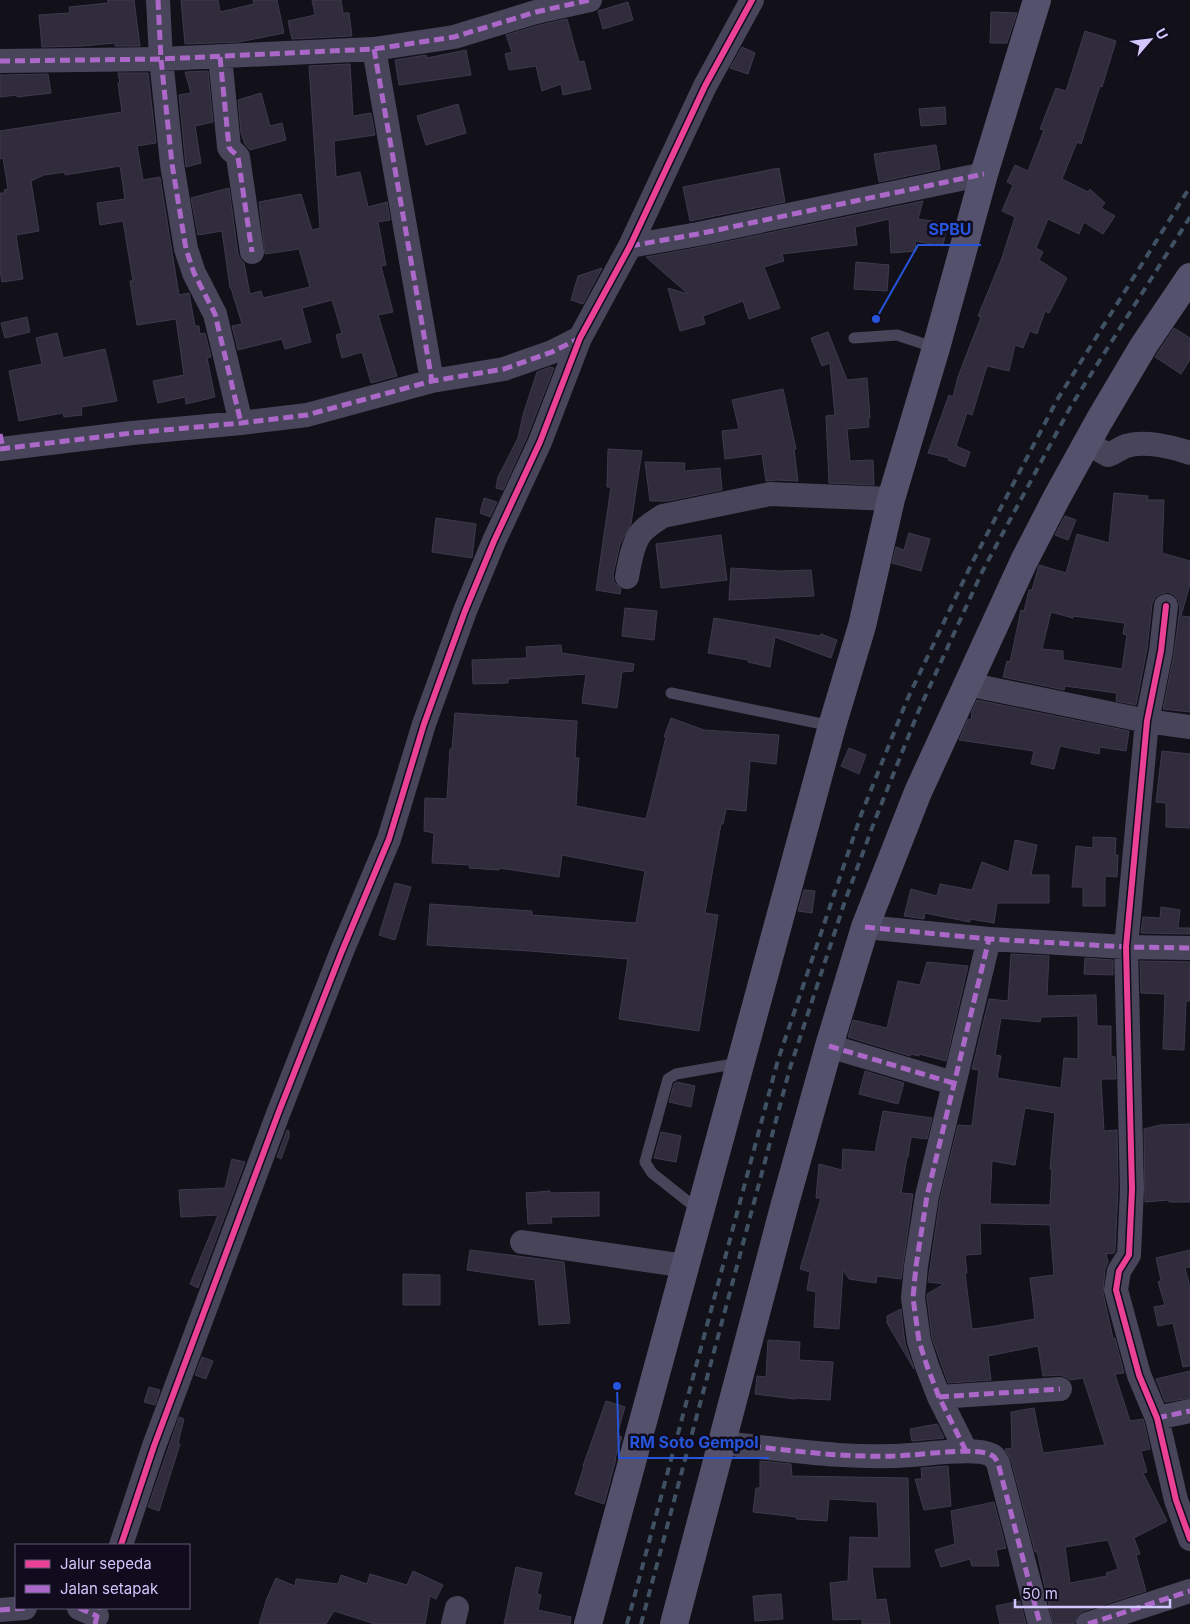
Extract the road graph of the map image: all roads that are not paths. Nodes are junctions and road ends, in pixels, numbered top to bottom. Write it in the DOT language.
graph roads {
  1 [pos="158,0"];
  2 [pos="590,0"];
  3 [pos="752,0"];
  4 [pos="1037,0"];
  5 [pos="374,49"];
  6 [pos="220,57"];
  7 [pos="161,59"];
  8 [pos="0,61"];
  9 [pos="984,174"];
  10 [pos="630,246"];
  11 [pos="252,252"];
  12 [pos="1190,277"];
  13 [pos="580,338"];
  14 [pos="854,338"];
  15 [pos="936,348"];
  16 [pos="432,381"];
  17 [pos="241,423"];
  18 [pos="1087,443"];
  19 [pos="1,444"];
  20 [pos="1190,453"];
  21 [pos="891,499"];
  22 [pos="627,577"];
  23 [pos="1166,606"];
  24 [pos="967,684"];
  25 [pos="670,693"];
  26 [pos="1147,721"];
  27 [pos="832,726"];
  28 [pos="1190,727"];
  29 [pos="865,926"];
  30 [pos="989,939"];
  31 [pos="1126,947"];
  32 [pos="1190,948"];
  33 [pos="829,1046"];
  34 [pos="741,1062"];
  35 [pos="953,1083"];
  36 [pos="701,1211"];
  37 [pos="522,1242"];
  38 [pos="686,1266"];
  39 [pos="1060,1389"];
  40 [pos="939,1397"];
  41 [pos="1190,1411"];
  42 [pos="1157,1418"];
  43 [pos="721,1443"];
  44 [pos="966,1451"];
  45 [pos="1190,1539"];
  46 [pos="121,1544"];
  47 [pos="1190,1591"];
  48 [pos="15,1609"];
  49 [pos="0,1610"];
  50 [pos="588,1624"];
  51 [pos="674,1624"];
  52 [pos="1040,1624"];
  53 [pos="1088,1624"];
  1 -- 7 [label="street"];
  2 -- 5 [label="street"];
  3 -- 10 [label="street"];
  4 -- 9 [label="main road"];
  5 -- 6 [label="street"];
  5 -- 16 [label="street"];
  6 -- 7 [label="street"];
  6 -- 11 [label="street"];
  7 -- 8 [label="street"];
  7 -- 17 [label="street"];
  9 -- 10 [label="street"];
  9 -- 15 [label="main road"];
  10 -- 13 [label="street"];
  12 -- 18 [label="main road"];
  13 -- 16 [label="street"];
  13 -- 46 [label="street"];
  14 -- 15 [label="lane"];
  15 -- 21 [label="main road"];
  16 -- 17 [label="street"];
  17 -- 19 [label="street"];
  18 -- 20 [label="street"];
  18 -- 24 [label="main road"];
  21 -- 22 [label="street"];
  21 -- 27 [label="main road"];
  23 -- 26 [label="street"];
  24 -- 26 [label="street"];
  24 -- 29 [label="main road"];
  25 -- 27 [label="lane"];
  26 -- 28 [label="street"];
  26 -- 31 [label="street"];
  27 -- 34 [label="main road"];
  29 -- 30 [label="street"];
  29 -- 33 [label="main road"];
  30 -- 31 [label="street"];
  30 -- 35 [label="street"];
  31 -- 32 [label="street"];
  31 -- 42 [label="street"];
  33 -- 35 [label="street"];
  33 -- 43 [label="main road"];
  34 -- 36 [label="main road"];
  34 -- 36 [label="lane"];
  35 -- 40 [label="street"];
  36 -- 38 [label="main road"];
  37 -- 38 [label="street"];
  38 -- 50 [label="main road"];
  39 -- 40 [label="street"];
  40 -- 44 [label="street"];
  41 -- 42 [label="street"];
  42 -- 45 [label="street"];
  43 -- 44 [label="street"];
  43 -- 51 [label="main road"];
  44 -- 52 [label="street"];
  47 -- 53 [label="street"];
  48 -- 49 [label="street"];
}
